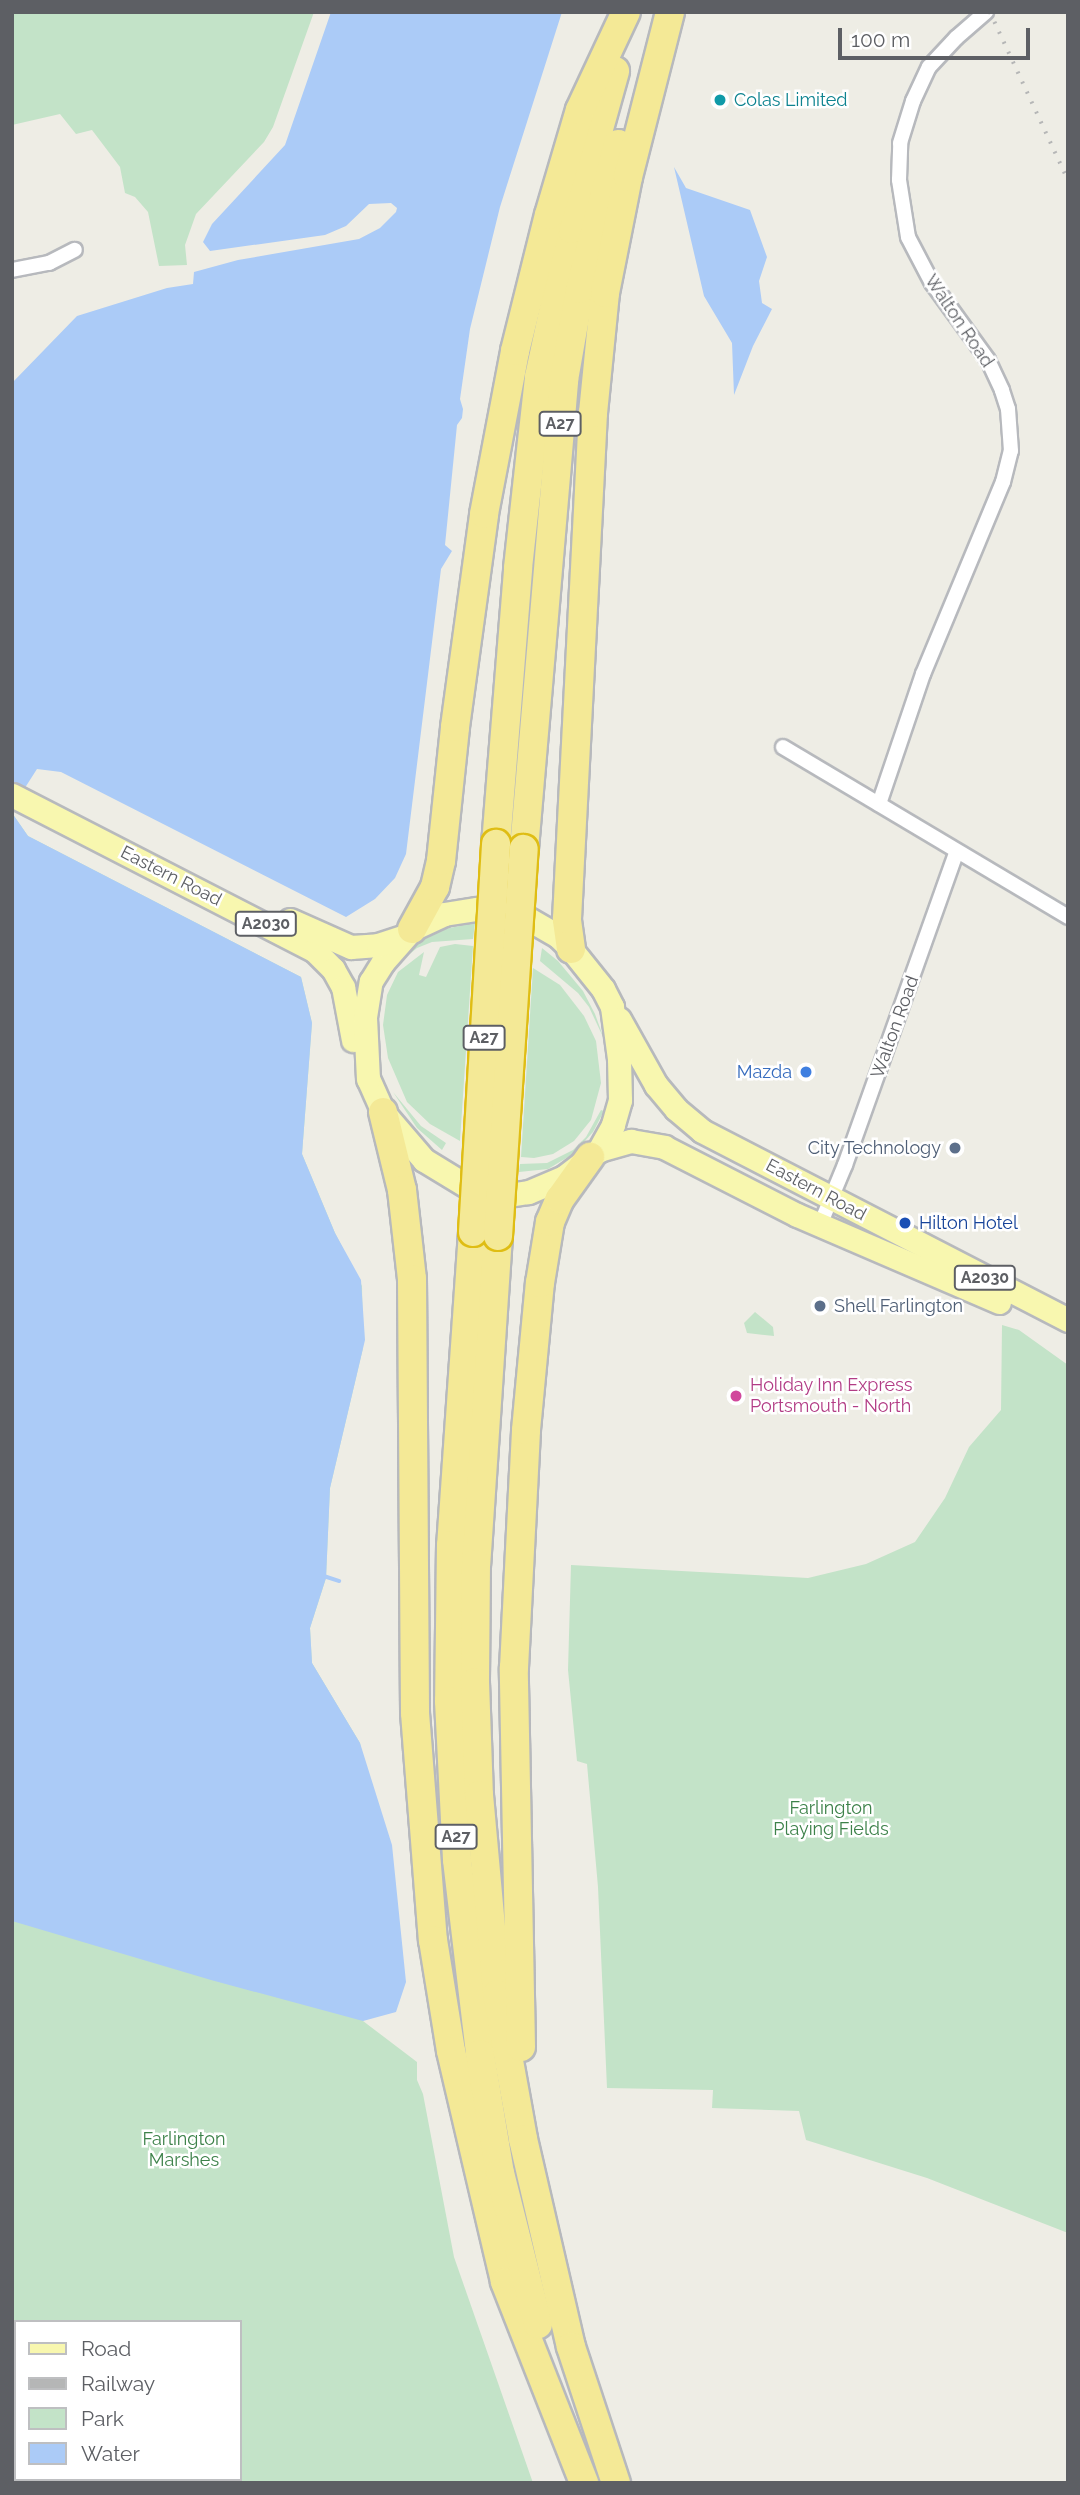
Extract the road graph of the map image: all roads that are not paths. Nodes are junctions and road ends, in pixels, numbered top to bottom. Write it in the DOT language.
graph roads {
  1 [pos="626,12"];
  2 [pos="634,12"];
  3 [pos="662,12"];
  4 [pos="670,12"];
  5 [pos="986,12"];
  6 [pos="75,250"];
  7 [pos="12,270"];
  8 [pos="783,747"];
  9 [pos="12,779"];
  10 [pos="12,795"];
  11 [pos="879,804"];
  12 [pos="92,828"];
  13 [pos="956,853"];
  14 [pos="1068,917"];
  15 [pos="408,933"];
  16 [pos="571,949"];
  17 [pos="612,1007"];
  18 [pos="369,1079"];
  19 [pos="383,1112"];
  20 [pos="594,1153"];
  21 [pos="831,1200"];
  22 [pos="820,1225"];
  23 [pos="485,1234"];
  24 [pos="1068,1320"];
  25 [pos="1068,1337"];
  26 [pos="523,2138"];
  27 [pos="566,2431"];
  28 [pos="584,2483"];
  29 [pos="616,2483"];
  1 -- 15 [label="highway"];
  2 -- 23 [label="highway, A27, bridge"];
  3 -- 23 [label="highway, A27, bridge"];
  4 -- 16 [label="highway"];
  5 -- 11 [label="street, Walton Road"];
  6 -- 7 [label="street"];
  8 -- 11 [label="street"];
  9 -- 12 [label="main road, Eastern Road / A2030"];
  10 -- 12 [label="main road, Eastern Road / A2030"];
  11 -- 13 [label="street"];
  12 -- 15 [label="main road, Eastern Road / A2030"];
  12 -- 18 [label="main road, Eastern Road / A2030"];
  13 -- 14 [label="street"];
  13 -- 21 [label="street, Walton Road"];
  15 -- 16 [label="main road, Eastern Road"];
  15 -- 18 [label="main road"];
  16 -- 17 [label="main road, Eastern Road"];
  17 -- 20 [label="main road"];
  17 -- 21 [label="main road, Eastern Road / A2030"];
  18 -- 19 [label="main road, Eastern Road"];
  19 -- 20 [label="main road, Eastern Road"];
  19 -- 27 [label="highway"];
  20 -- 22 [label="main road, Eastern Road / A2030"];
  20 -- 26 [label="highway"];
  21 -- 22 [label="street, Walton Road"];
  21 -- 24 [label="main road, Eastern Road / A2030"];
  22 -- 25 [label="main road, Eastern Road / A2030"];
  23 -- 26 [label="highway, A27"];
  23 -- 27 [label="highway, A27"];
  26 -- 29 [label="highway, A27"];
  27 -- 28 [label="highway, A27"];
}
